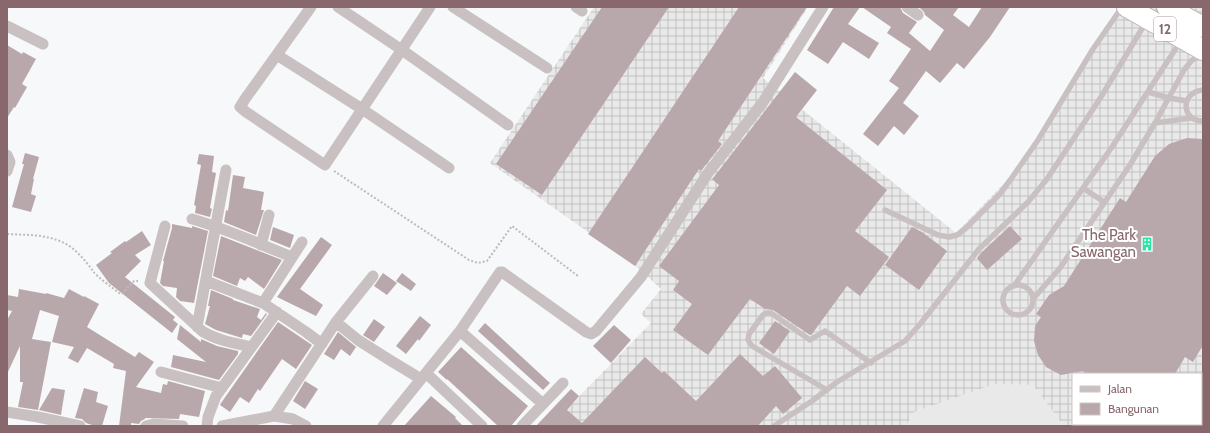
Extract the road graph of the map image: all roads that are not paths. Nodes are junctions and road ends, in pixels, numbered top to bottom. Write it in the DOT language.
graph roads {
  1 [pos="311,7"];
  2 [pos="338,7"];
  3 [pos="430,7"];
  4 [pos="453,7"];
  5 [pos="823,7"];
  6 [pos="907,7"];
  7 [pos="1122,7"];
  8 [pos="1127,7"];
  9 [pos="1167,7"];
  10 [pos="918,15"];
  11 [pos="1148,19"];
  12 [pos="1203,27"];
  13 [pos="8,29"];
  14 [pos="1183,39"];
  15 [pos="43,44"];
  16 [pos="402,50"];
  17 [pos="1203,50"];
  18 [pos="276,54"];
  19 [pos="1203,56"];
  20 [pos="547,68"];
  21 [pos="1203,90"];
  22 [pos="1148,92"];
  23 [pos="1169,98"];
  24 [pos="1187,101"];
  25 [pos="362,109"];
  26 [pos="1191,118"];
  27 [pos="1203,122"];
  28 [pos="1155,123"];
  29 [pos="508,125"];
  30 [pos="7,155"];
  31 [pos="449,168"];
  32 [pos="226,170"];
  33 [pos="7,171"];
  34 [pos="1083,188"];
  35 [pos="1104,202"];
  36 [pos="885,210"];
  37 [pos="269,215"];
  38 [pos="192,219"];
  39 [pos="165,226"];
  40 [pos="216,226"];
  41 [pos="302,242"];
  42 [pos="261,246"];
  43 [pos="292,257"];
  44 [pos="373,276"];
  45 [pos="206,281"];
  46 [pos="1014,286"];
  47 [pos="1033,298"];
  48 [pos="263,303"];
  49 [pos="277,312"];
  50 [pos="336,322"];
  51 [pos="197,327"];
  52 [pos="460,331"];
  53 [pos="322,344"];
  54 [pos="251,347"];
  55 [pos="870,362"];
  56 [pos="161,372"];
  57 [pos="423,376"];
  58 [pos="563,383"];
  59 [pos="222,388"];
  60 [pos="827,390"];
  61 [pos="543,404"];
  62 [pos="7,412"];
  63 [pos="274,416"];
  64 [pos="388,424"];
  65 [pos="160,425"];
  66 [pos="80,426"];
  67 [pos="146,426"];
  68 [pos="182,426"];
  69 [pos="207,426"];
  70 [pos="222,426"];
  71 [pos="306,426"];
  72 [pos="482,426"];
  73 [pos="522,426"];
  74 [pos="774,426"];
  1 -- 18 [label="street"];
  2 -- 16 [label="street"];
  3 -- 16 [label="street"];
  4 -- 20 [label="street"];
  5 -- 52 [label="street"];
  6 -- 10 [label="street"];
  7 -- 36 [label="lane"];
  8 -- 11 [label="highway, 12"];
  9 -- 12 [label="highway, 12"];
  11 -- 14 [label="highway, 12"];
  11 -- 55 [label="lane"];
  13 -- 15 [label="street"];
  14 -- 17 [label="highway, 12"];
  14 -- 22 [label="lane"];
  16 -- 25 [label="street"];
  16 -- 29 [label="street"];
  18 -- 25 [label="street"];
  18 -- 25 [label="street"];
  19 -- 23 [label="lane"];
  21 -- 24 [label="lane"];
  22 -- 23 [label="lane"];
  22 -- 34 [label="lane"];
  23 -- 24 [label="lane"];
  23 -- 28 [label="lane"];
  24 -- 26 [label="lane"];
  25 -- 31 [label="street"];
  26 -- 27 [label="lane"];
  26 -- 28 [label="lane"];
  28 -- 35 [label="lane"];
  30 -- 33 [label="street"];
  32 -- 40 [label="street"];
  34 -- 35 [label="lane"];
  34 -- 46 [label="lane"];
  35 -- 47 [label="lane"];
  37 -- 42 [label="street"];
  38 -- 40 [label="street"];
  39 -- 51 [label="street"];
  40 -- 42 [label="street"];
  40 -- 45 [label="street"];
  41 -- 43 [label="street"];
  42 -- 43 [label="street"];
  43 -- 48 [label="street"];
  44 -- 50 [label="street"];
  45 -- 48 [label="street"];
  45 -- 51 [label="street"];
  46 -- 47 [label="lane"];
  46 -- 47 [label="lane"];
  48 -- 49 [label="street"];
  49 -- 53 [label="street"];
  49 -- 54 [label="street"];
  50 -- 53 [label="street"];
  50 -- 57 [label="street"];
  51 -- 54 [label="street"];
  52 -- 57 [label="street"];
  52 -- 61 [label="street"];
  53 -- 63 [label="street"];
  54 -- 59 [label="street"];
  55 -- 60 [label="lane"];
  55 -- 60 [label="lane"];
  56 -- 59 [label="street"];
  57 -- 64 [label="street"];
  57 -- 72 [label="street"];
  58 -- 61 [label="street"];
  59 -- 69 [label="street"];
  60 -- 74 [label="lane"];
  61 -- 73 [label="street"];
  62 -- 66 [label="street"];
  63 -- 70 [label="street"];
  63 -- 71 [label="street"];
  65 -- 67 [label="street"];
  65 -- 68 [label="street"];
}
